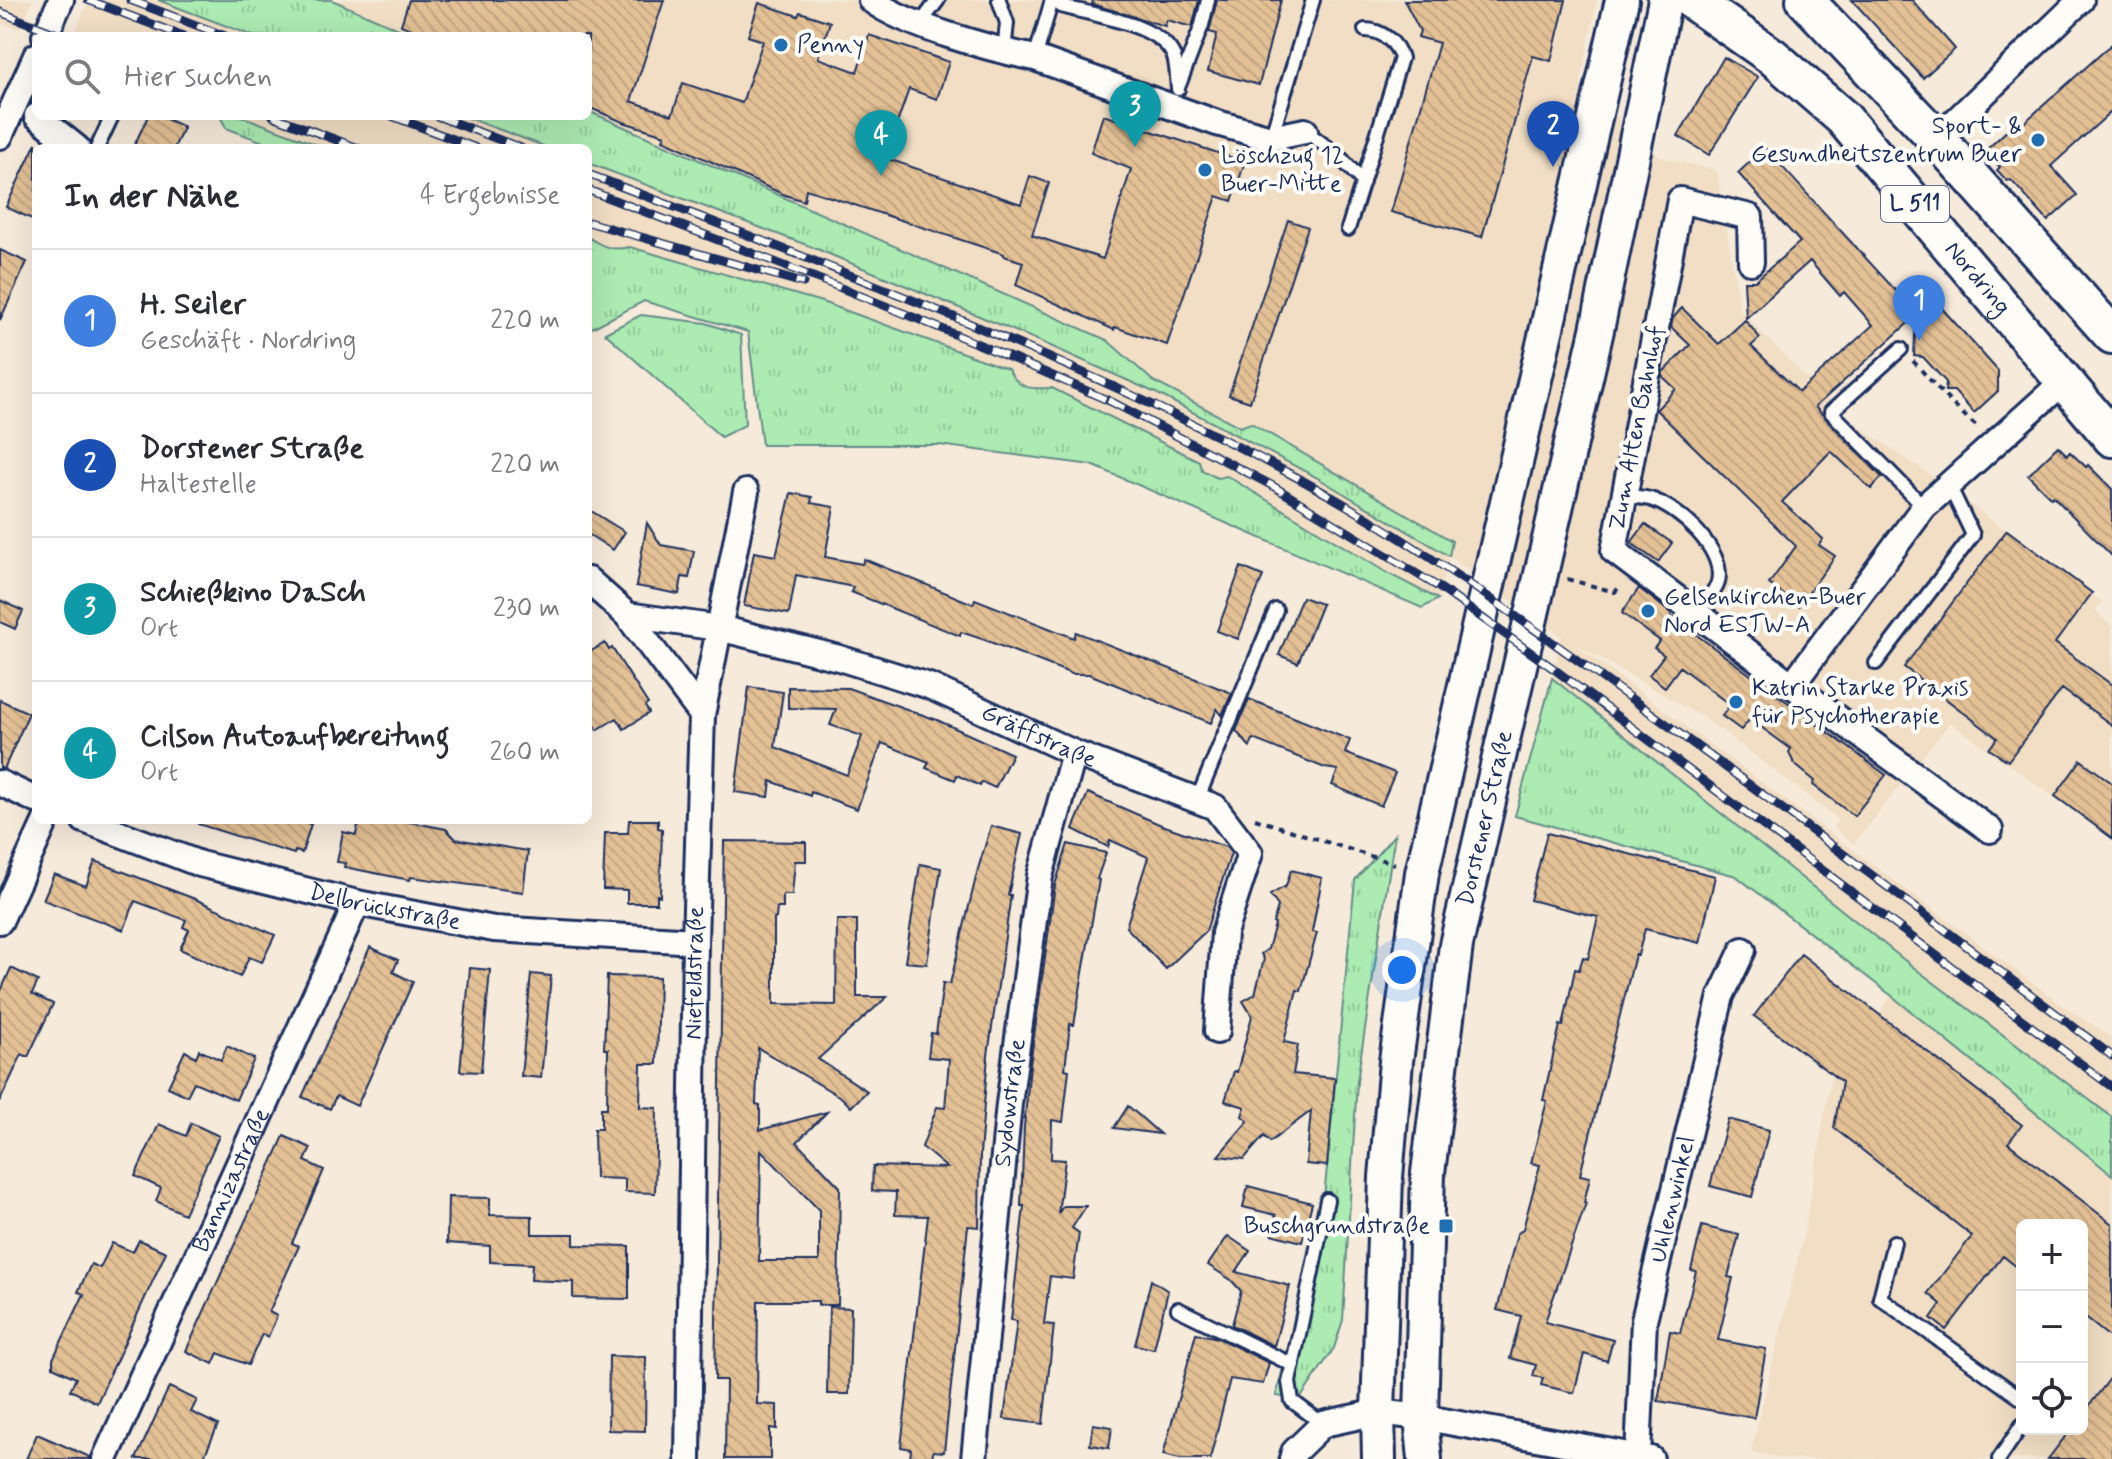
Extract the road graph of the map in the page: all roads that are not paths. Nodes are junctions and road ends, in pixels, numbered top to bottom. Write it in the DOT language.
graph roads {
  1 [pos="61,0"];
  2 [pos="871,0"];
  3 [pos="938,0"];
  4 [pos="999,0"];
  5 [pos="1052,0"];
  6 [pos="1059,0"];
  7 [pos="1208,0"];
  8 [pos="1313,0"];
  9 [pos="1622,0"];
  10 [pos="1665,0"];
  11 [pos="1691,0"];
  12 [pos="1805,0"];
  13 [pos="2081,0"];
  14 [pos="920,24"];
  15 [pos="1365,30"];
  16 [pos="47,32"];
  17 [pos="1004,52"];
  18 [pos="1035,58"];
  19 [pos="32,65"];
  20 [pos="1174,98"];
  21 [pos="16,100"];
  22 [pos="32,113"];
  23 [pos="41,120"];
  24 [pos="110,120"];
  25 [pos="1305,131"];
  26 [pos="0,136"];
  27 [pos="1271,138"];
  28 [pos="1937,139"];
  29 [pos="72,144"];
  30 [pos="99,144"];
  31 [pos="1363,182"];
  32 [pos="1348,229"];
  33 [pos="1751,262"];
  34 [pos="2112,335"];
  35 [pos="1901,349"];
  36 [pos="2063,382"];
  37 [pos="2112,438"];
  38 [pos="1949,485"];
  39 [pos="746,492"];
  40 [pos="1624,495"];
  41 [pos="1924,507"];
  42 [pos="592,584"];
  43 [pos="1276,610"];
  44 [pos="1695,612"];
  45 [pos="627,615"];
  46 [pos="719,628"];
  47 [pos="1876,663"];
  48 [pos="1792,685"];
  49 [pos="702,715"];
  50 [pos="1074,753"];
  51 [pos="0,783"];
  52 [pos="32,798"];
  53 [pos="1206,803"];
  54 [pos="44,824"];
  55 [pos="95,824"];
  56 [pos="1990,830"];
  57 [pos="357,903"];
  58 [pos="0,921"];
  59 [pos="695,941"];
  60 [pos="1743,950"];
  61 [pos="1217,1031"];
  62 [pos="1327,1200"];
  63 [pos="1894,1242"];
  64 [pos="1178,1309"];
  65 [pos="1293,1365"];
  66 [pos="2016,1395"];
  67 [pos="1378,1412"];
  68 [pos="1421,1417"];
  69 [pos="1323,1424"];
  70 [pos="2016,1434"];
  71 [pos="1645,1458"];
  72 [pos="105,1459"];
  73 [pos="688,1459"];
  74 [pos="974,1459"];
  75 [pos="1292,1459"];
  76 [pos="1379,1459"];
  77 [pos="1425,1459"];
  78 [pos="1999,1459"];
  1 -- 16 [label="street"];
  2 -- 14 [label="street"];
  3 -- 14 [label="lane"];
  4 -- 17 [label="lane"];
  5 -- 18 [label="lane"];
  6 -- 20 [label="lane"];
  7 -- 20 [label="lane"];
  8 -- 27 [label="lane"];
  9 -- 67 [label="main road, Dorstener Straße"];
  10 -- 68 [label="main road, Dorstener Straße"];
  11 -- 36 [label="main road, Nordring / L 511"];
  12 -- 28 [label="main road, L 511"];
  13 -- 28 [label="street"];
  14 -- 17 [label="street"];
  15 -- 31 [label="lane"];
  17 -- 18 [label="street"];
  18 -- 20 [label="street"];
  19 -- 21 [label="street"];
  20 -- 27 [label="street"];
  21 -- 22 [label="street"];
  21 -- 26 [label="street"];
  23 -- 29 [label="street"];
  24 -- 30 [label="lane"];
  25 -- 27 [label="street"];
  25 -- 31 [label="lane"];
  28 -- 34 [label="main road, L 511"];
  31 -- 32 [label="lane"];
  33 -- 40 [label="street, Zum Alten Bahnhof"];
  35 -- 41 [label="lane"];
  36 -- 37 [label="main road, Nordring / L 511"];
  36 -- 38 [label="street"];
  38 -- 41 [label="street"];
  38 -- 47 [label="lane"];
  39 -- 46 [label="street, Niefeldstraße"];
  40 -- 44 [label="street, Zum Alten Bahnhof"];
  40 -- 44 [label="lane"];
  41 -- 48 [label="street"];
  42 -- 45 [label="street"];
  43 -- 53 [label="lane"];
  44 -- 48 [label="street, Zum Alten Bahnhof"];
  45 -- 46 [label="street, Gräffstraße"];
  45 -- 49 [label="street"];
  46 -- 49 [label="street, Niefeldstraße"];
  46 -- 50 [label="street, Gräffstraße"];
  48 -- 56 [label="street, Zum Alten Bahnhof"];
  49 -- 59 [label="street, Niefeldstraße"];
  50 -- 53 [label="street, Gräffstraße"];
  50 -- 74 [label="street, Sydowstraße"];
  51 -- 52 [label="street"];
  53 -- 61 [label="street"];
  54 -- 58 [label="street"];
  55 -- 57 [label="street, Delbrückstraße"];
  57 -- 59 [label="street, Delbrückstraße"];
  57 -- 72 [label="street, Bannizastraße"];
  59 -- 73 [label="street, Niefeldstraße"];
  60 -- 71 [label="street, Uhlenwinkel"];
  62 -- 65 [label="lane"];
  63 -- 66 [label="lane"];
  64 -- 65 [label="lane"];
  65 -- 69 [label="lane"];
  67 -- 68 [label="street"];
  67 -- 69 [label="street"];
  67 -- 76 [label="main road, Dorstener Straße"];
  68 -- 71 [label="street"];
  68 -- 77 [label="main road, Dorstener Straße"];
  69 -- 75 [label="street"];
  70 -- 78 [label="lane"];
}
